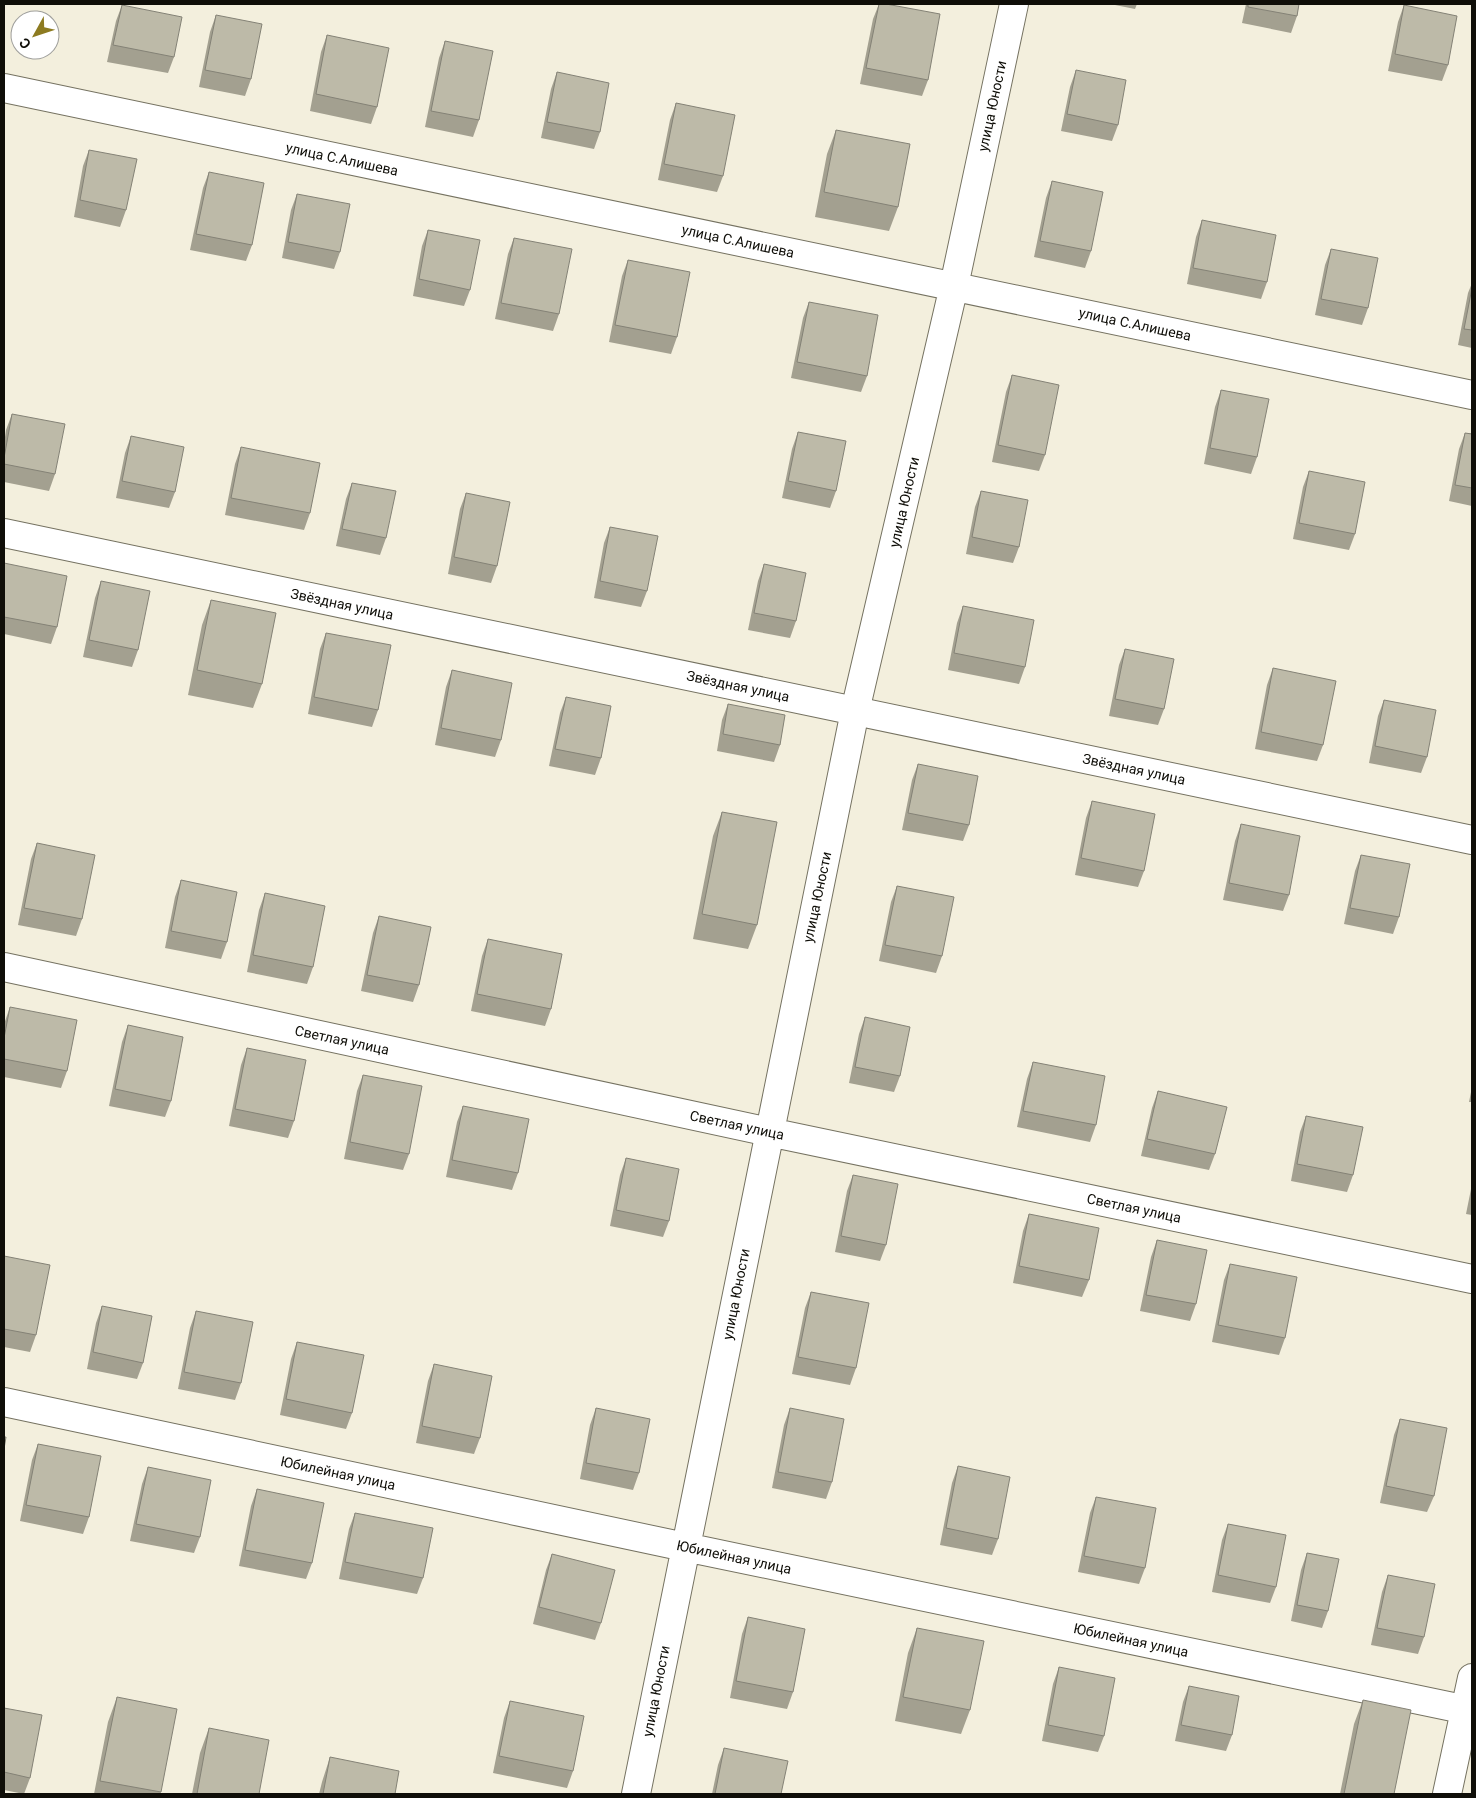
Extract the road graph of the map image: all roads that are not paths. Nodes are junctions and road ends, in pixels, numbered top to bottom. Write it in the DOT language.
graph roads {
  1 [pos="1014,4"];
  2 [pos="4,88"];
  3 [pos="954,286"];
  4 [pos="1472,395"];
  5 [pos="4,533"];
  6 [pos="855,711"];
  7 [pos="1472,840"];
  8 [pos="4,966"];
  9 [pos="769,1132"];
  10 [pos="1472,1279"];
  11 [pos="4,1402"];
  12 [pos="685,1547"];
  13 [pos="1472,1678"];
  14 [pos="1469,1710"];
  15 [pos="636,1794"];
  16 [pos="1447,1794"];
  1 -- 3 [label="street, улица Юности"];
  2 -- 3 [label="street, улица С.Алишева"];
  3 -- 4 [label="street, улица С.Алишева"];
  3 -- 6 [label="street, улица Юности"];
  5 -- 6 [label="street, Звёздная улица"];
  6 -- 7 [label="street, Звёздная улица"];
  6 -- 9 [label="street, улица Юности"];
  8 -- 9 [label="street, Светлая улица"];
  9 -- 10 [label="street, Светлая улица"];
  9 -- 12 [label="street, улица Юности"];
  11 -- 12 [label="street, Юбилейная улица"];
  12 -- 14 [label="street, Юбилейная улица"];
  12 -- 15 [label="street, улица Юности"];
  13 -- 14 [label="street"];
  14 -- 16 [label="street"];
}
